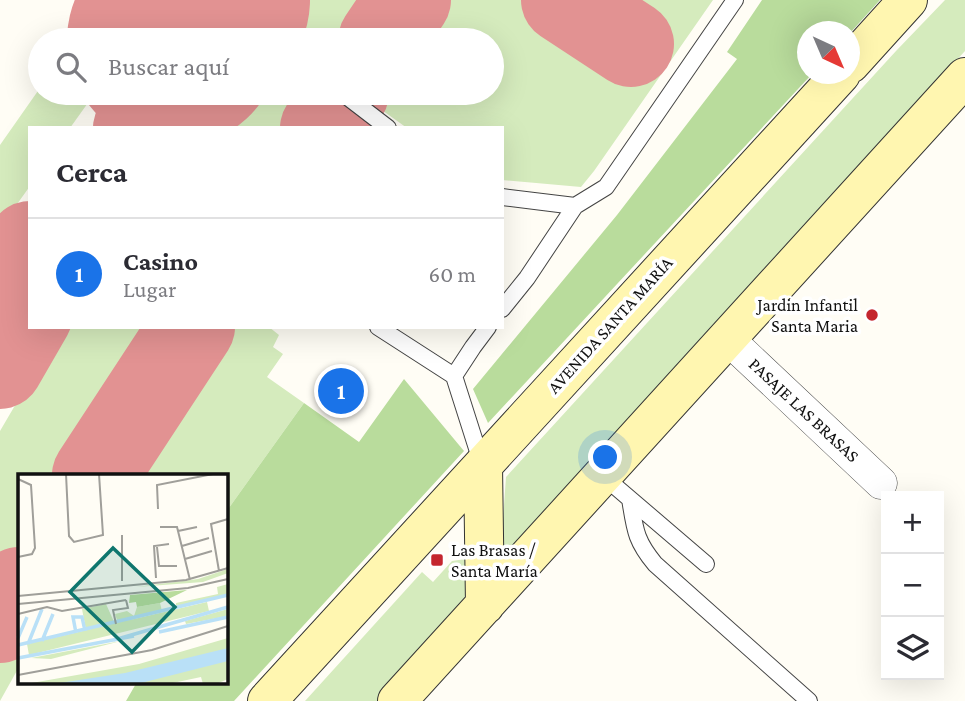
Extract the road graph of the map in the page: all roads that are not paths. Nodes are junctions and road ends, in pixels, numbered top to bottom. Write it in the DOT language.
graph roads {
  1 [pos="735,0"];
  2 [pos="908,0"];
  3 [pos="860,52"];
  4 [pos="965,77"];
  5 [pos="832,84"];
  6 [pos="358,105"];
  7 [pos="385,126"];
  8 [pos="504,197"];
  9 [pos="575,206"];
  10 [pos="504,307"];
  11 [pos="381,329"];
  12 [pos="486,329"];
  13 [pos="727,338"];
  14 [pos="454,376"];
  15 [pos="483,465"];
  16 [pos="881,483"];
  17 [pos="616,487"];
  18 [pos="706,564"];
  19 [pos="485,605"];
  20 [pos="267,701"];
  21 [pos="397,701"];
  22 [pos="809,701"];
  1 -- 9 [label="lane"];
  2 -- 3 [label="main road"];
  4 -- 13 [label="main road"];
  5 -- 15 [label="main road, AVENIDA SANTA MARÍA"];
  6 -- 7 [label="lane"];
  8 -- 9 [label="lane"];
  9 -- 10 [label="lane"];
  11 -- 14 [label="lane"];
  12 -- 14 [label="lane"];
  13 -- 16 [label="street, PASAJE LAS BRASAS"];
  13 -- 17 [label="main road"];
  14 -- 15 [label="lane"];
  15 -- 19 [label="main road"];
  15 -- 20 [label="main road, AVENIDA SANTA MARÍA"];
  17 -- 18 [label="lane"];
  17 -- 19 [label="main road"];
  17 -- 22 [label="lane"];
  19 -- 21 [label="main road"];
}
